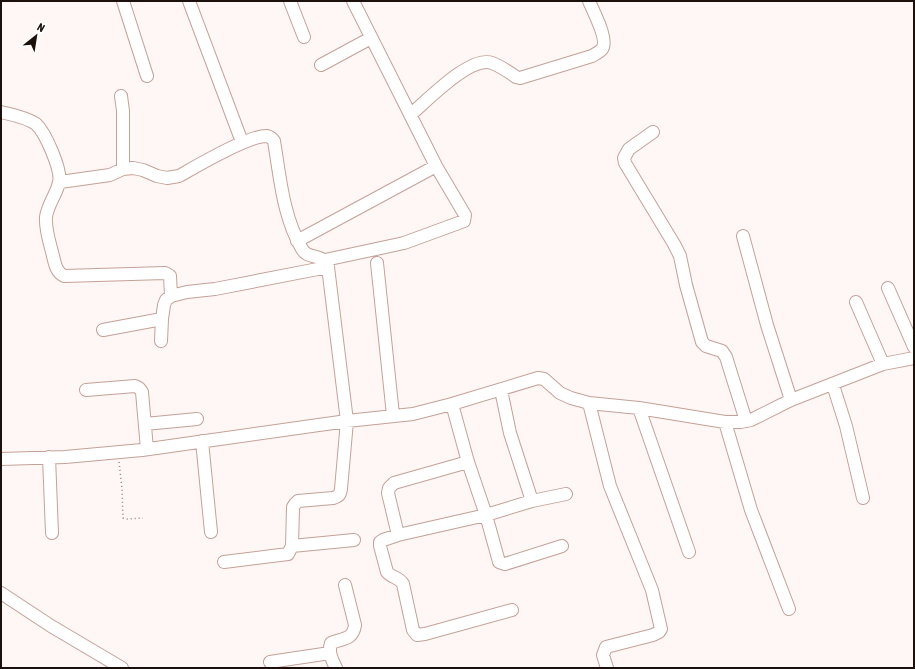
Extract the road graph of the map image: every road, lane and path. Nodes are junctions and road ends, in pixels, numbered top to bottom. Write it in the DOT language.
graph roads {
  1 [pos="123,1"];
  2 [pos="189,1"];
  3 [pos="290,1"];
  4 [pos="353,1"];
  5 [pos="589,1"];
  6 [pos="304,37"];
  7 [pos="371,38"];
  8 [pos="321,65"];
  9 [pos="147,76"];
  10 [pos="121,96"];
  11 [pos="1,112"];
  12 [pos="410,115"];
  13 [pos="653,132"];
  14 [pos="242,142"];
  15 [pos="436,166"];
  16 [pos="123,169"];
  17 [pos="60,182"];
  18 [pos="743,236"];
  19 [pos="297,241"];
  20 [pos="377,263"];
  21 [pos="326,264"];
  22 [pos="888,288"];
  23 [pos="171,296"];
  24 [pos="856,302"];
  25 [pos="162,319"];
  26 [pos="103,330"];
  27 [pos="161,341"];
  28 [pos="914,347"];
  29 [pos="914,358"];
  30 [pos="883,364"];
  31 [pos="833,385"];
  32 [pos="86,390"];
  33 [pos="501,390"];
  34 [pos="792,400"];
  35 [pos="589,403"];
  36 [pos="452,404"];
  37 [pos="639,408"];
  38 [pos="393,415"];
  39 [pos="197,419"];
  40 [pos="347,421"];
  41 [pos="746,421"];
  42 [pos="725,422"];
  43 [pos="145,424"];
  44 [pos="202,441"];
  45 [pos="147,449"];
  46 [pos="117,452"];
  47 [pos="49,457"];
  48 [pos="1,459"];
  49 [pos="468,462"];
  50 [pos="566,494"];
  51 [pos="863,498"];
  52 [pos="532,501"];
  53 [pos="486,515"];
  54 [pos="143,518"];
  55 [pos="211,532"];
  56 [pos="52,533"];
  57 [pos="398,535"];
  58 [pos="354,540"];
  59 [pos="292,546"];
  60 [pos="562,546"];
  61 [pos="689,552"];
  62 [pos="224,562"];
  63 [pos="345,584"];
  64 [pos="1,594"];
  65 [pos="789,609"];
  66 [pos="512,610"];
  67 [pos="330,653"];
  68 [pos="270,662"];
  69 [pos="122,668"];
  70 [pos="336,668"];
  71 [pos="607,668"];
  1 -- 9 [label="street"];
  2 -- 14 [label="street"];
  3 -- 6 [label="street"];
  4 -- 7 [label="street"];
  5 -- 12 [label="street"];
  7 -- 8 [label="street"];
  7 -- 12 [label="street"];
  10 -- 16 [label="street"];
  11 -- 17 [label="street"];
  12 -- 15 [label="street"];
  13 -- 41 [label="street"];
  14 -- 16 [label="street"];
  14 -- 19 [label="street"];
  15 -- 19 [label="street"];
  15 -- 21 [label="street"];
  16 -- 17 [label="street"];
  17 -- 23 [label="street"];
  18 -- 34 [label="street"];
  19 -- 21 [label="street"];
  20 -- 38 [label="street"];
  21 -- 23 [label="street"];
  21 -- 40 [label="street"];
  22 -- 28 [label="street"];
  23 -- 25 [label="street"];
  24 -- 30 [label="street"];
  25 -- 26 [label="street"];
  25 -- 27 [label="street"];
  29 -- 30 [label="street"];
  30 -- 31 [label="street"];
  31 -- 34 [label="street"];
  31 -- 51 [label="street"];
  32 -- 43 [label="street"];
  33 -- 35 [label="street"];
  33 -- 36 [label="street"];
  33 -- 52 [label="street"];
  34 -- 41 [label="street"];
  35 -- 37 [label="street"];
  35 -- 71 [label="street"];
  36 -- 38 [label="street"];
  36 -- 49 [label="street"];
  37 -- 42 [label="street"];
  37 -- 61 [label="street"];
  38 -- 40 [label="street"];
  39 -- 43 [label="street"];
  40 -- 44 [label="street"];
  40 -- 59 [label="street"];
  41 -- 42 [label="street"];
  42 -- 65 [label="street"];
  43 -- 45 [label="street"];
  44 -- 45 [label="street"];
  44 -- 55 [label="street"];
  45 -- 46 [label="street"];
  46 -- 47 [label="street"];
  46 -- 54 [label="path"];
  47 -- 48 [label="street"];
  47 -- 56 [label="street"];
  49 -- 53 [label="street"];
  49 -- 57 [label="street"];
  50 -- 52 [label="street"];
  52 -- 53 [label="street"];
  53 -- 57 [label="street"];
  53 -- 60 [label="street"];
  57 -- 66 [label="street"];
  58 -- 59 [label="street"];
  59 -- 62 [label="street"];
  63 -- 67 [label="street"];
  64 -- 69 [label="street"];
  67 -- 68 [label="street"];
  67 -- 70 [label="street"];
}
